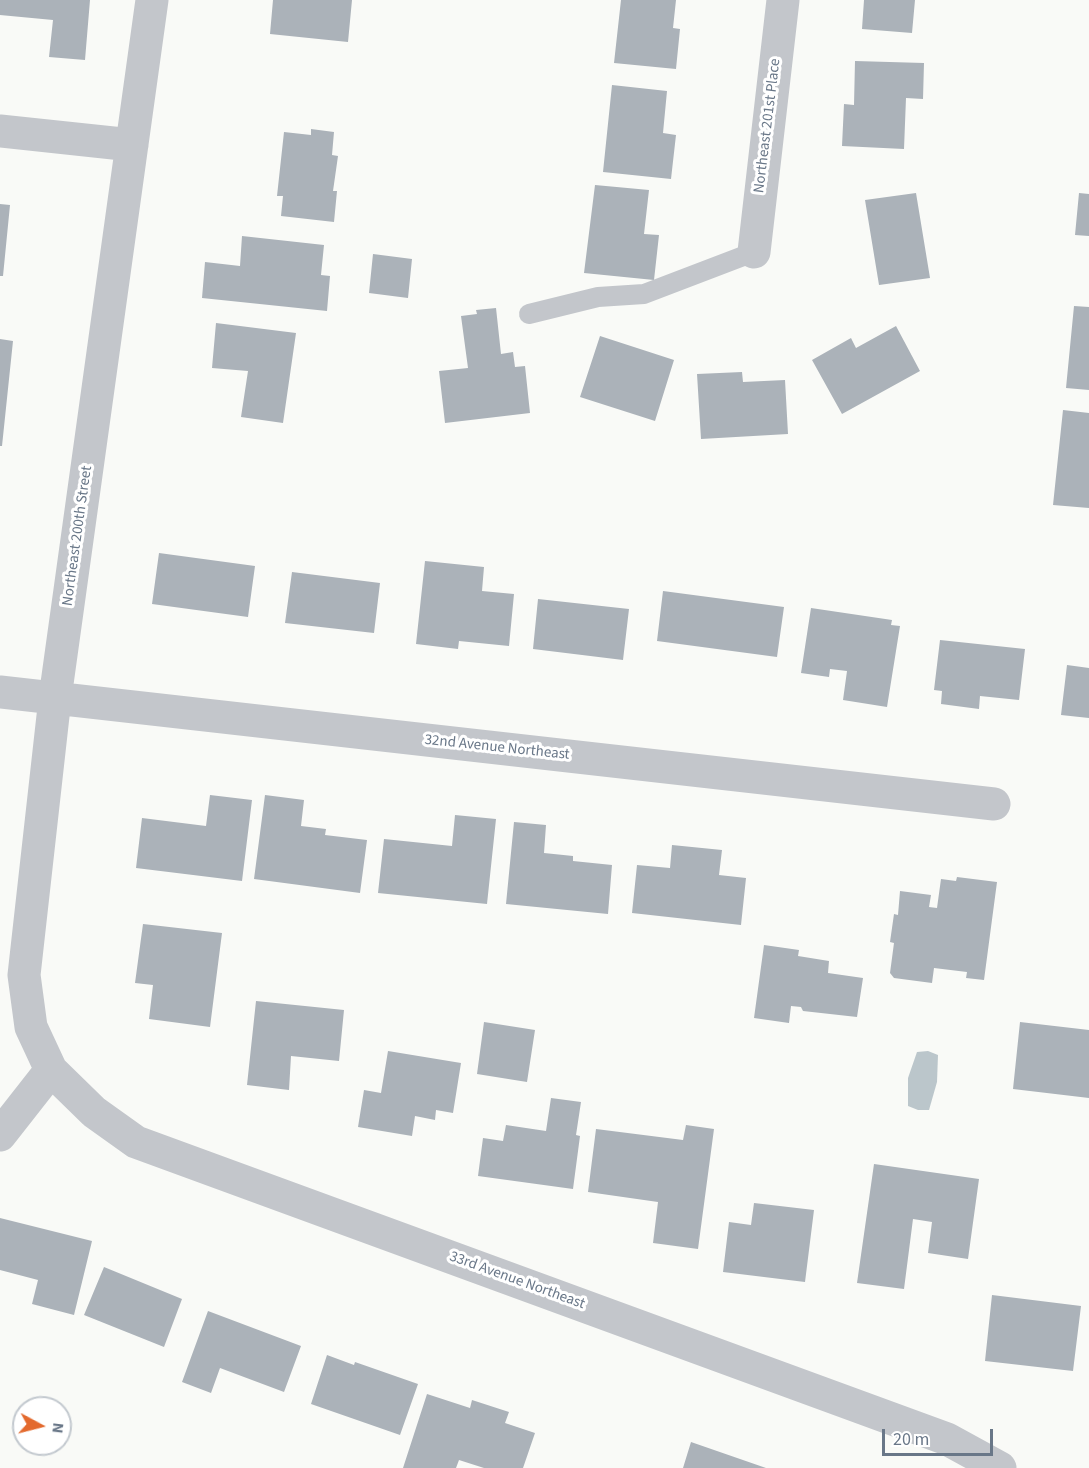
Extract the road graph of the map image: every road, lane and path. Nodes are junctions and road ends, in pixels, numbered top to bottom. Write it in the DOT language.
graph roads {
  1 [pos="152,0"];
  2 [pos="783,0"];
  3 [pos="0,131"];
  4 [pos="132,145"];
  5 [pos="754,252"];
  6 [pos="529,314"];
  7 [pos="0,692"];
  8 [pos="55,698"];
  9 [pos="994,804"];
  10 [pos="51,1070"];
  11 [pos="0,1135"];
  12 [pos="1000,1468"];
  1 -- 4 [label="street, Northeast 200th Street"];
  2 -- 5 [label="street, Northeast 201st Place"];
  3 -- 4 [label="street"];
  4 -- 8 [label="street, Northeast 200th Street"];
  5 -- 6 [label="lane"];
  7 -- 8 [label="street, 32nd Avenue Northeast"];
  8 -- 9 [label="street, 32nd Avenue Northeast"];
  8 -- 10 [label="street, Northeast 200th Street"];
  10 -- 11 [label="street"];
  10 -- 12 [label="street, 33rd Avenue Northeast"];
}
